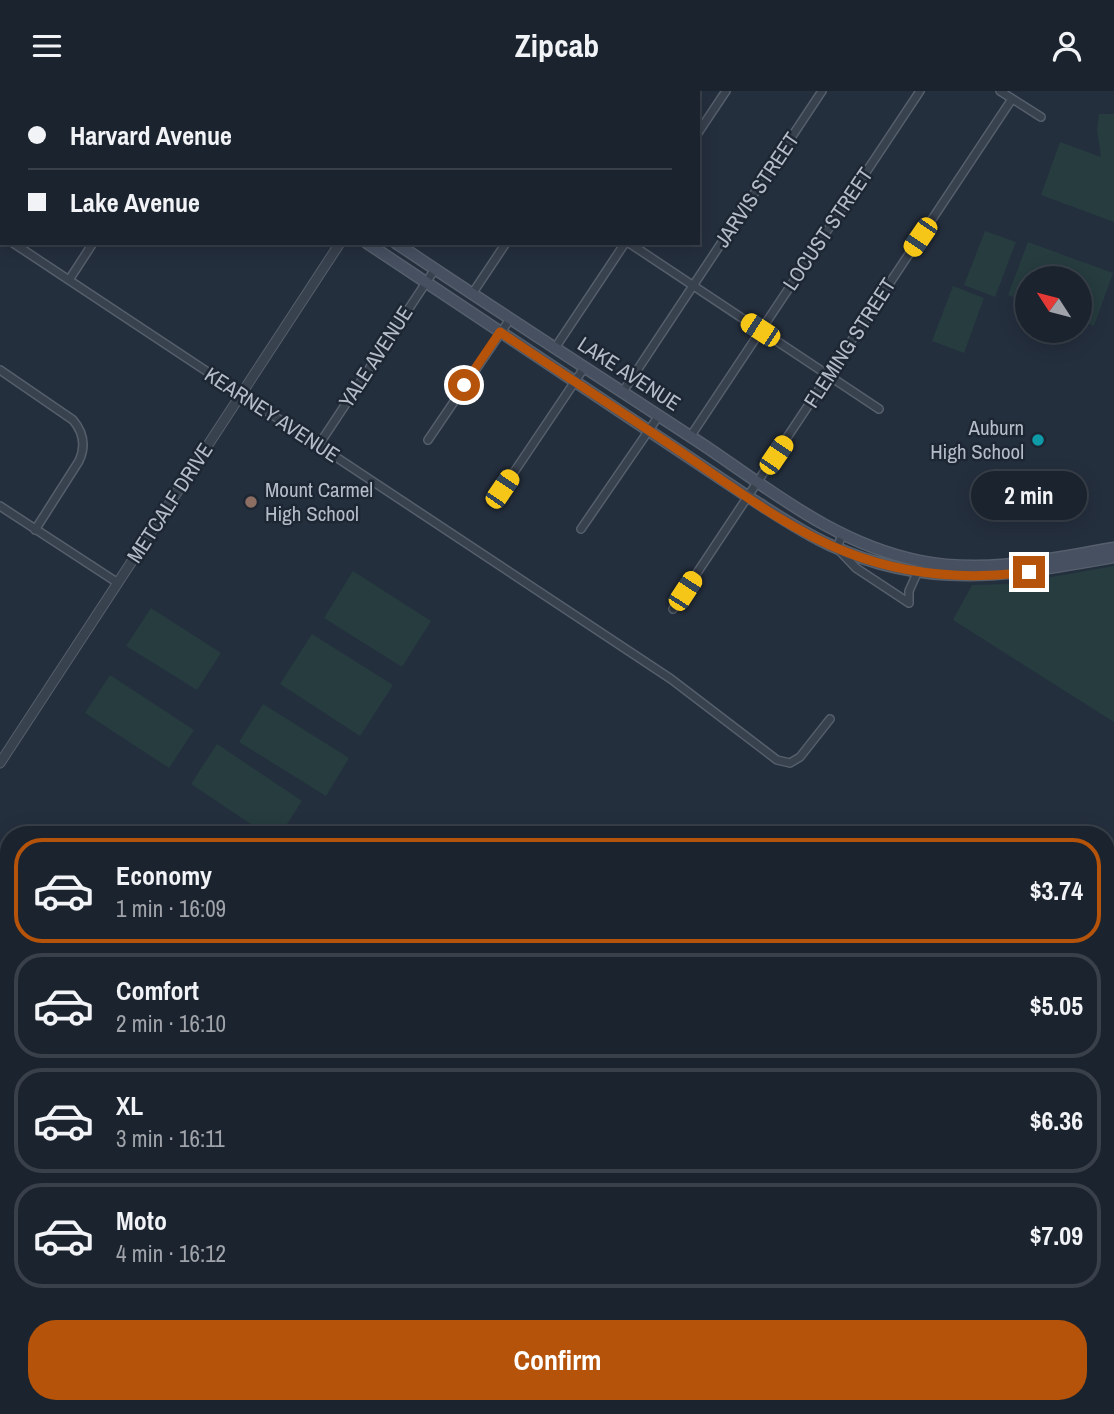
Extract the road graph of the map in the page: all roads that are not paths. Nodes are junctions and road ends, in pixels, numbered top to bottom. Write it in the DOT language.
graph roads {
  1 [pos="726,91"];
  2 [pos="822,91"];
  3 [pos="920,91"];
  4 [pos="1000,91"];
  5 [pos="1012,99"];
  6 [pos="1041,117"];
  7 [pos="700,130"];
  8 [pos="16,245"];
  9 [pos="92,245"];
  10 [pos="339,245"];
  11 [pos="369,245"];
  12 [pos="399,245"];
  13 [pos="505,245"];
  14 [pos="626,245"];
  15 [pos="630,245"];
  16 [pos="435,269"];
  17 [pos="69,280"];
  18 [pos="426,283"];
  19 [pos="693,286"];
  20 [pos="472,294"];
  21 [pos="510,319"];
  22 [pos="760,330"];
  23 [pos="500,332"];
  24 [pos="555,348"];
  25 [pos="584,368"];
  26 [pos="0,370"];
  27 [pos="828,376"];
  28 [pos="574,381"];
  29 [pos="622,393"];
  30 [pos="241,395"];
  31 [pos="878,409"];
  32 [pos="658,417"];
  33 [pos="649,430"];
  34 [pos="690,437"];
  35 [pos="428,440"];
  36 [pos="318,446"];
  37 [pos="757,482"];
  38 [pos="747,496"];
  39 [pos="496,499"];
  40 [pos="0,506"];
  41 [pos="582,529"];
  42 [pos="35,530"];
  43 [pos="842,535"];
  44 [pos="837,548"];
  45 [pos="1114,548"];
  46 [pos="1114,557"];
  47 [pos="918,571"];
  48 [pos="118,583"];
  49 [pos="673,609"];
  50 [pos="830,719"];
  51 [pos="0,763"];
  1 -- 7 [label="street"];
  2 -- 19 [label="street, JARVIS STREET"];
  3 -- 22 [label="street, LOCUST STREET"];
  4 -- 5 [label="street"];
  5 -- 6 [label="street"];
  5 -- 27 [label="street, FLEMING STREET"];
  8 -- 17 [label="street, KEARNEY AVENUE"];
  9 -- 17 [label="street"];
  10 -- 30 [label="street, METCALF DRIVE"];
  11 -- 18 [label="main road, LAKE AVENUE"];
  12 -- 16 [label="main road, LAKE AVENUE"];
  13 -- 20 [label="street"];
  14 -- 24 [label="street"];
  15 -- 19 [label="street"];
  16 -- 18 [label="street, YALE AVENUE"];
  16 -- 20 [label="main road, LAKE AVENUE"];
  17 -- 30 [label="street, KEARNEY AVENUE"];
  18 -- 23 [label="main road, LAKE AVENUE"];
  18 -- 36 [label="street, YALE AVENUE"];
  19 -- 22 [label="street"];
  19 -- 29 [label="street, JARVIS STREET"];
  20 -- 21 [label="main road, LAKE AVENUE"];
  21 -- 23 [label="street"];
  21 -- 24 [label="main road, LAKE AVENUE"];
  22 -- 27 [label="street"];
  22 -- 34 [label="street, LOCUST STREET"];
  23 -- 28 [label="main road, LAKE AVENUE"];
  23 -- 35 [label="street"];
  24 -- 25 [label="main road, LAKE AVENUE"];
  25 -- 28 [label="street"];
  25 -- 29 [label="main road, LAKE AVENUE"];
  26 -- 42 [label="street"];
  27 -- 31 [label="street"];
  27 -- 37 [label="street, FLEMING STREET"];
  28 -- 33 [label="main road, LAKE AVENUE"];
  28 -- 39 [label="street"];
  29 -- 32 [label="main road, LAKE AVENUE"];
  30 -- 36 [label="street, KEARNEY AVENUE"];
  30 -- 48 [label="street, METCALF DRIVE"];
  32 -- 33 [label="street"];
  32 -- 34 [label="main road, LAKE AVENUE"];
  33 -- 38 [label="main road, LAKE AVENUE"];
  33 -- 41 [label="street"];
  34 -- 37 [label="main road, LAKE AVENUE"];
  36 -- 50 [label="street, KEARNEY AVENUE"];
  37 -- 38 [label="street, FLEMING STREET"];
  37 -- 43 [label="main road, LAKE AVENUE"];
  38 -- 44 [label="main road, LAKE AVENUE"];
  38 -- 49 [label="street, FLEMING STREET"];
  40 -- 42 [label="street"];
  42 -- 48 [label="street"];
  43 -- 44 [label="street"];
  43 -- 45 [label="main road, LAKE AVENUE"];
  44 -- 47 [label="main road, LAKE AVENUE"];
  44 -- 47 [label="street, LAKE AVENUE"];
  46 -- 47 [label="main road, LAKE AVENUE"];
  48 -- 51 [label="street, METCALF DRIVE"];
}
